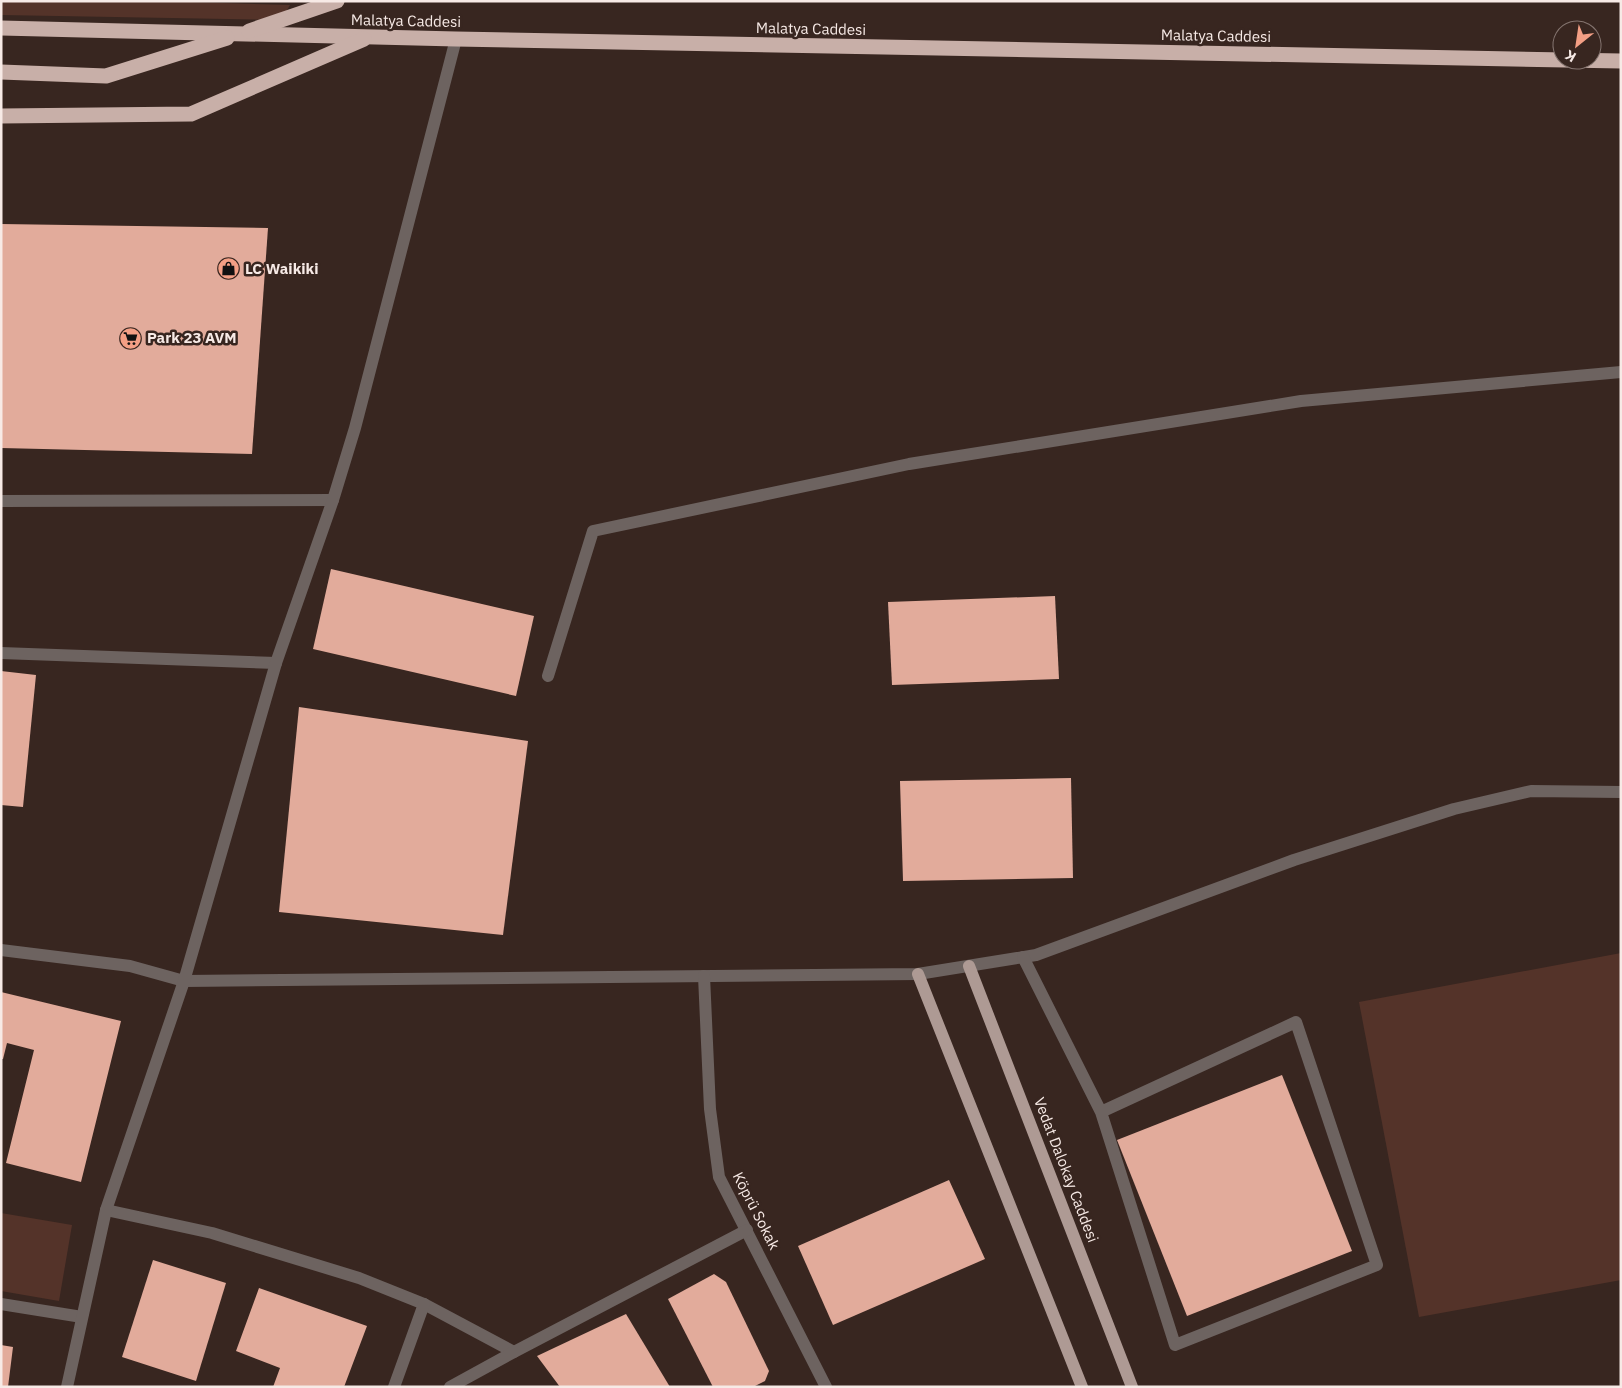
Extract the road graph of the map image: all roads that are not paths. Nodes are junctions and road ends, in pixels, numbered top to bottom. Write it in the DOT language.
graph roads {
  1 [pos="337,1"];
  2 [pos="1,28"];
  3 [pos="238,34"];
  4 [pos="369,37"];
  5 [pos="456,39"];
  6 [pos="1621,61"];
  7 [pos="1,72"];
  8 [pos="1,116"];
  9 [pos="1621,372"];
  10 [pos="333,500"];
  11 [pos="1,501"];
  12 [pos="1,653"];
  13 [pos="276,663"];
  14 [pos="548,676"];
  15 [pos="1621,792"];
  16 [pos="1,950"];
  17 [pos="1023,957"];
  18 [pos="970,966"];
  19 [pos="918,974"];
  20 [pos="704,976"];
  21 [pos="184,981"];
  22 [pos="1101,1112"];
  23 [pos="106,1210"];
  24 [pos="747,1230"];
  25 [pos="1,1304"];
  26 [pos="424,1304"];
  27 [pos="82,1317"];
  28 [pos="514,1352"];
  29 [pos="67,1387"];
  30 [pos="394,1387"];
  31 [pos="450,1387"];
  32 [pos="826,1387"];
  33 [pos="1082,1387"];
  34 [pos="1132,1387"];
  1 -- 3 [label="highway"];
  2 -- 3 [label="highway, Malatya Caddesi"];
  3 -- 4 [label="highway, Malatya Caddesi"];
  3 -- 7 [label="highway"];
  4 -- 5 [label="highway, Malatya Caddesi"];
  4 -- 8 [label="highway"];
  5 -- 6 [label="highway, Malatya Caddesi"];
  5 -- 10 [label="street"];
  9 -- 14 [label="street"];
  10 -- 11 [label="street"];
  10 -- 13 [label="street"];
  12 -- 13 [label="street"];
  13 -- 21 [label="street"];
  15 -- 17 [label="street"];
  16 -- 21 [label="street"];
  17 -- 18 [label="street"];
  17 -- 22 [label="street"];
  18 -- 19 [label="street"];
  18 -- 34 [label="main road, Vedat Dalokay Caddesi"];
  19 -- 20 [label="street"];
  19 -- 33 [label="main road"];
  20 -- 21 [label="street"];
  20 -- 24 [label="street, Köprü Sokak"];
  21 -- 23 [label="street"];
  22 -- 22 [label="street"];
  23 -- 26 [label="street"];
  23 -- 27 [label="street"];
  24 -- 28 [label="street"];
  24 -- 32 [label="street, Köprü Sokak"];
  25 -- 27 [label="street"];
  26 -- 28 [label="street"];
  26 -- 30 [label="street"];
  27 -- 29 [label="street"];
  28 -- 31 [label="street"];
}
